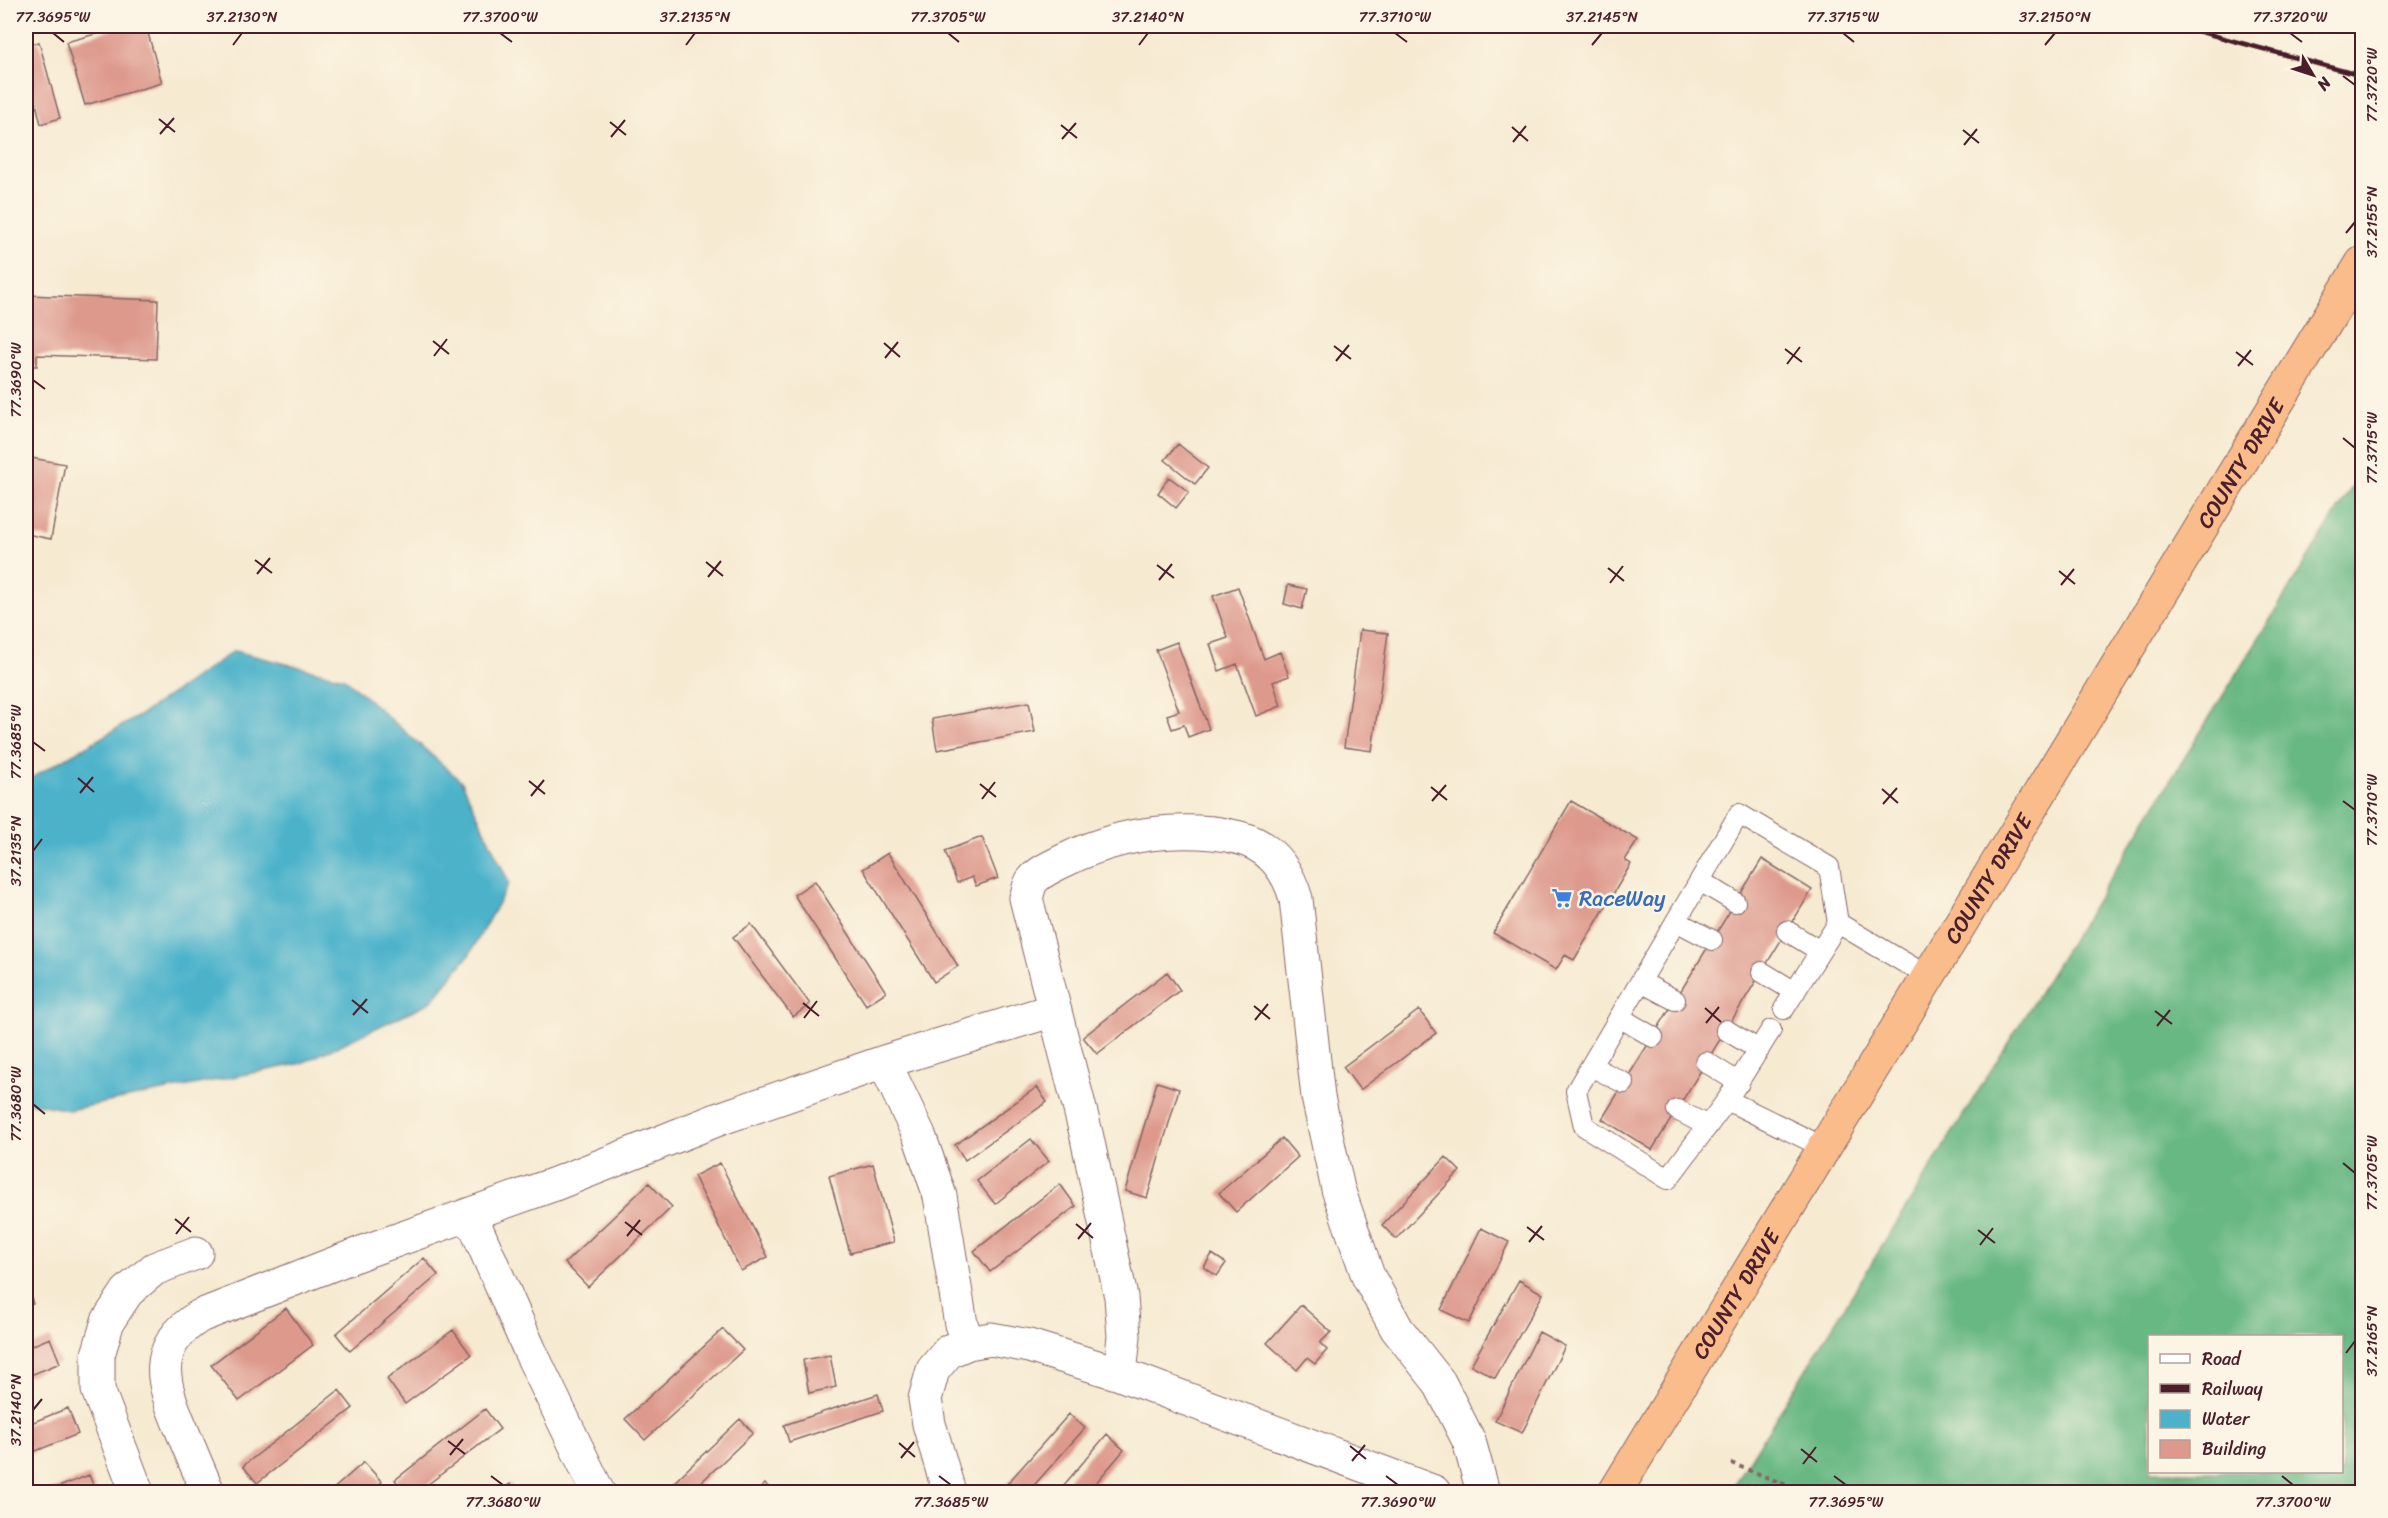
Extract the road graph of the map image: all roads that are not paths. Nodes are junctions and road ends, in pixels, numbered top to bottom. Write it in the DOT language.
graph roads {
  1 [pos="2362,263"];
  2 [pos="1700,881"];
  3 [pos="1735,902"];
  4 [pos="1676,921"];
  5 [pos="1838,923"];
  6 [pos="1787,931"];
  7 [pos="1712,940"];
  8 [pos="1820,951"];
  9 [pos="1762,972"];
  10 [pos="1929,977"];
  11 [pos="1641,981"];
  12 [pos="1795,992"];
  13 [pos="1675,1000"];
  14 [pos="1784,1009"];
  15 [pos="1054,1010"];
  16 [pos="1620,1017"];
  17 [pos="1726,1030"];
  18 [pos="1771,1030"];
  19 [pos="1653,1036"];
  20 [pos="1759,1050"];
  21 [pos="885,1062"];
  22 [pos="1706,1062"];
  23 [pos="1591,1066"];
  24 [pos="1624,1083"];
  25 [pos="1739,1083"];
  26 [pos="1727,1100"];
  27 [pos="1677,1110"];
  28 [pos="1708,1126"];
  29 [pos="1825,1148"];
  30 [pos="470,1214"];
  31 [pos="196,1252"];
  32 [pos="968,1342"];
  33 [pos="1120,1374"];
  34 [pos="137,1492"];
  35 [pos="208,1492"];
  36 [pos="598,1492"];
  37 [pos="949,1492"];
  38 [pos="1434,1492"];
  39 [pos="1483,1492"];
  40 [pos="1615,1492"];
  1 -- 10 [label="highway, COUNTY DRIVE"];
  2 -- 3 [label="lane"];
  2 -- 4 [label="lane"];
  2 -- 5 [label="lane"];
  4 -- 7 [label="lane"];
  4 -- 11 [label="lane"];
  5 -- 8 [label="lane"];
  5 -- 10 [label="lane"];
  6 -- 8 [label="lane"];
  8 -- 12 [label="lane"];
  9 -- 12 [label="lane"];
  10 -- 29 [label="highway, COUNTY DRIVE"];
  11 -- 13 [label="lane"];
  11 -- 16 [label="lane"];
  12 -- 14 [label="lane"];
  15 -- 21 [label="street"];
  15 -- 33 [label="street"];
  15 -- 39 [label="street"];
  16 -- 19 [label="lane"];
  16 -- 23 [label="lane"];
  17 -- 20 [label="lane"];
  18 -- 20 [label="lane"];
  20 -- 25 [label="lane"];
  21 -- 30 [label="street"];
  21 -- 32 [label="street"];
  22 -- 25 [label="lane"];
  23 -- 24 [label="lane"];
  23 -- 28 [label="lane"];
  25 -- 26 [label="lane"];
  26 -- 28 [label="lane"];
  26 -- 29 [label="lane"];
  27 -- 28 [label="lane"];
  29 -- 40 [label="highway, COUNTY DRIVE"];
  30 -- 35 [label="street"];
  30 -- 36 [label="street"];
  31 -- 34 [label="street"];
  32 -- 33 [label="street"];
  32 -- 37 [label="street"];
  33 -- 38 [label="street"];
}
